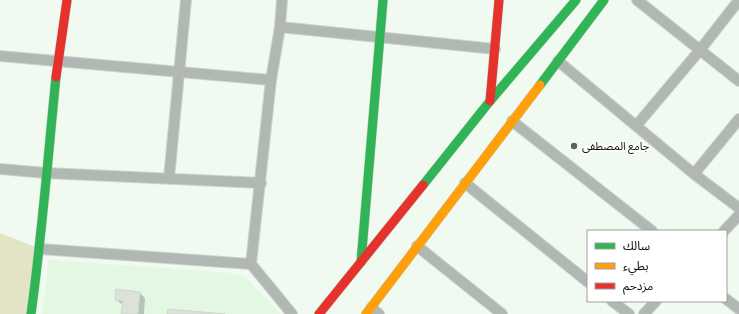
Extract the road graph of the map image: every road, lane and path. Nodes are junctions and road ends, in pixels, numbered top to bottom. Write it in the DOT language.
graph roads {
  1 [pos="67,0"];
  2 [pos="186,0"];
  3 [pos="282,0"];
  4 [pos="383,0"];
  5 [pos="499,0"];
  6 [pos="576,0"];
  7 [pos="604,0"];
  8 [pos="637,0"];
  9 [pos="739,0"];
  10 [pos="280,27"];
  11 [pos="380,37"];
  12 [pos="494,49"];
  13 [pos="700,50"];
  14 [pos="0,56"];
  15 [pos="58,61"];
  16 [pos="558,61"];
  17 [pos="178,71"];
  18 [pos="271,80"];
  19 [pos="739,81"];
  20 [pos="490,101"];
  21 [pos="739,119"];
  22 [pos="512,121"];
  23 [pos="636,126"];
  24 [pos="0,169"];
  25 [pos="46,173"];
  26 [pos="694,174"];
  27 [pos="169,178"];
  28 [pos="261,183"];
  29 [pos="465,183"];
  30 [pos="739,208"];
  31 [pos="739,216"];
  32 [pos="651,230"];
  33 [pos="725,230"];
  34 [pos="418,246"];
  35 [pos="40,249"];
  36 [pos="361,262"];
  37 [pos="251,264"];
  38 [pos="587,281"];
  39 [pos="727,300"];
  40 [pos="613,302"];
  41 [pos="655,302"];
  42 [pos="739,308"];
  43 [pos="368,311"];
  44 [pos="649,312"];
  45 [pos="31,314"];
  46 [pos="292,314"];
  47 [pos="319,314"];
  48 [pos="379,314"];
  49 [pos="502,314"];
  50 [pos="629,314"];
  1 -- 15 [label="main road"];
  2 -- 17 [label="street"];
  3 -- 10 [label="street"];
  4 -- 11 [label="main road"];
  5 -- 12 [label="main road"];
  6 -- 20 [label="main road"];
  7 -- 16 [label="main road"];
  8 -- 13 [label="street"];
  9 -- 13 [label="street"];
  10 -- 11 [label="street"];
  10 -- 18 [label="street"];
  11 -- 12 [label="street"];
  11 -- 36 [label="main road"];
  12 -- 20 [label="main road"];
  13 -- 19 [label="street"];
  13 -- 23 [label="street"];
  14 -- 15 [label="street"];
  15 -- 17 [label="street"];
  15 -- 25 [label="main road"];
  16 -- 22 [label="main road"];
  16 -- 23 [label="street"];
  17 -- 18 [label="street"];
  17 -- 27 [label="street"];
  18 -- 28 [label="street"];
  20 -- 36 [label="main road"];
  21 -- 26 [label="street"];
  22 -- 29 [label="main road"];
  22 -- 32 [label="street"];
  23 -- 26 [label="street"];
  24 -- 25 [label="street"];
  25 -- 27 [label="street"];
  25 -- 35 [label="main road"];
  26 -- 30 [label="street"];
  27 -- 28 [label="street"];
  28 -- 37 [label="street"];
  29 -- 34 [label="main road"];
  29 -- 38 [label="street"];
  31 -- 33 [label="street"];
  34 -- 43 [label="main road"];
  34 -- 49 [label="street"];
  35 -- 37 [label="street"];
  35 -- 45 [label="main road"];
  36 -- 47 [label="main road"];
  37 -- 46 [label="street"];
  39 -- 42 [label="street"];
  40 -- 50 [label="street"];
  41 -- 44 [label="street"];
  43 -- 48 [label="street"];
}
